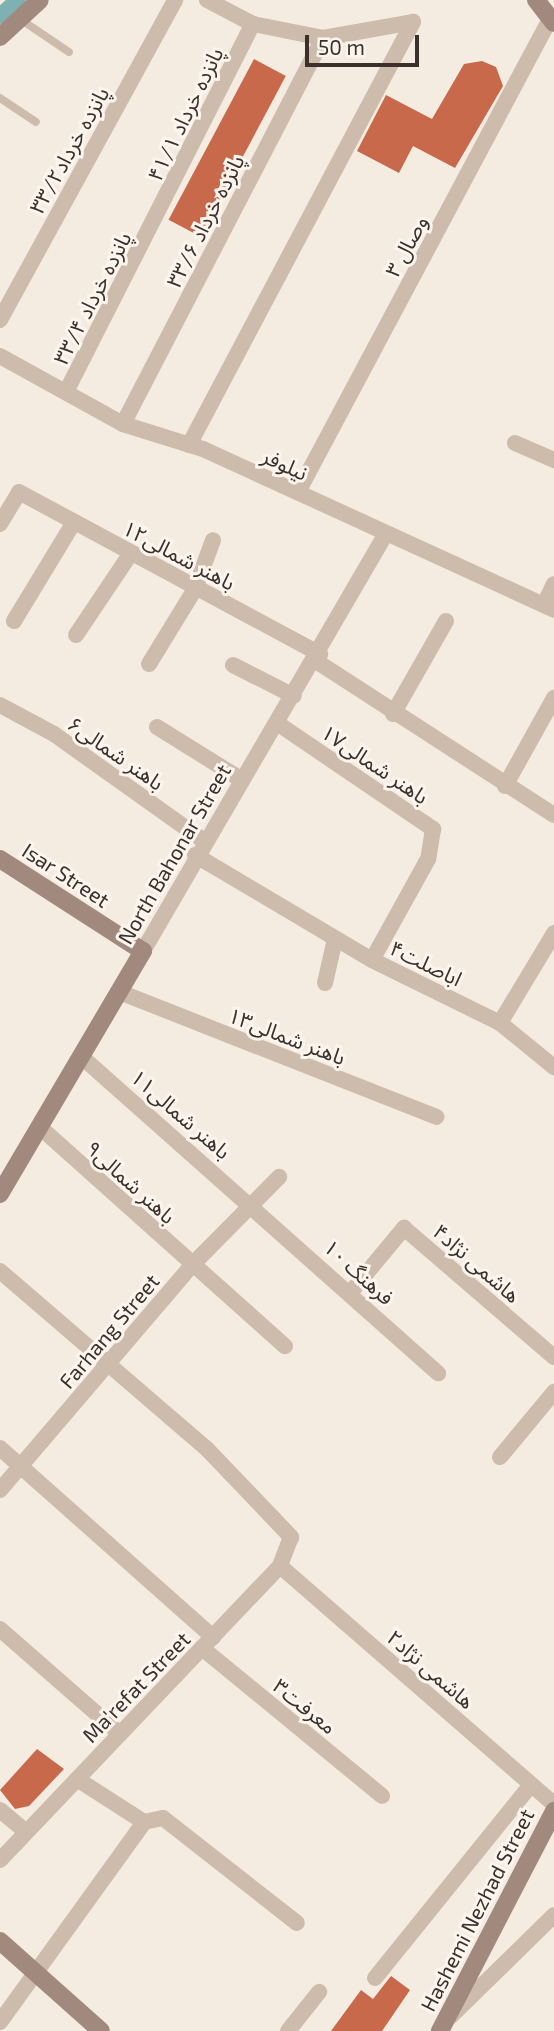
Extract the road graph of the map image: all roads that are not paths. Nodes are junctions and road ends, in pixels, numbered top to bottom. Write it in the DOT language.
graph roads {
  1 [pos="40,0"];
  2 [pos="175,0"];
  3 [pos="207,0"];
  4 [pos="536,0"];
  5 [pos="18,18"];
  6 [pos="552,21"];
  7 [pos="253,24"];
  8 [pos="0,37"];
  9 [pos="323,38"];
  10 [pos="69,52"];
  11 [pos="0,99"];
  12 [pos="36,122"];
  13 [pos="154,222"];
  14 [pos="0,320"];
  15 [pos="0,356"];
  16 [pos="66,393"];
  17 [pos="123,424"];
  18 [pos="515,443"];
  19 [pos="189,445"];
  20 [pos="554,460"];
  21 [pos="298,492"];
  22 [pos="74,522"];
  23 [pos="0,524"];
  24 [pos="386,536"];
  25 [pos="213,540"];
  26 [pos="131,554"];
  27 [pos="554,584"];
  28 [pos="195,589"];
  29 [pos="549,607"];
  30 [pos="14,621"];
  31 [pos="446,621"];
  32 [pos="76,635"];
  33 [pos="318,657"];
  34 [pos="149,664"];
  35 [pos="233,665"];
  36 [pos="294,696"];
  37 [pos="554,698"];
  38 [pos="0,705"];
  39 [pos="393,714"];
  40 [pos="277,723"];
  41 [pos="157,726"];
  42 [pos="242,780"];
  43 [pos="505,786"];
  44 [pos="554,815"];
  45 [pos="200,848"];
  46 [pos="0,859"];
  47 [pos="554,933"];
  48 [pos="335,939"];
  49 [pos="143,951"];
  50 [pos="548,959"];
  51 [pos="372,960"];
  52 [pos="325,983"];
  53 [pos="122,993"];
  54 [pos="500,1023"];
  55 [pos="83,1058"];
  56 [pos="554,1067"];
  57 [pos="436,1117"];
  58 [pos="42,1129"];
  59 [pos="279,1177"];
  60 [pos="0,1195"];
  61 [pos="251,1202"];
  62 [pos="192,1265"];
  63 [pos="0,1271"];
  64 [pos="350,1293"];
  65 [pos="285,1346"];
  66 [pos="554,1357"];
  67 [pos="109,1364"];
  68 [pos="438,1373"];
  69 [pos="554,1392"];
  70 [pos="0,1448"];
  71 [pos="500,1457"];
  72 [pos="21,1466"];
  73 [pos="0,1490"];
  74 [pos="280,1566"];
  75 [pos="0,1629"];
  76 [pos="207,1642"];
  77 [pos="120,1734"];
  78 [pos="77,1779"];
  79 [pos="531,1785"];
  80 [pos="382,1796"];
  81 [pos="554,1804"];
  82 [pos="0,1810"];
  83 [pos="554,1811"];
  84 [pos="144,1822"];
  85 [pos="26,1832"];
  86 [pos="0,1860"];
  87 [pos="554,1915"];
  88 [pos="297,1923"];
  89 [pos="0,1941"];
  90 [pos="35,1972"];
  91 [pos="375,1978"];
  92 [pos="319,1992"];
  93 [pos="0,2022"];
  94 [pos="442,2026"];
  95 [pos="101,2031"];
  96 [pos="288,2031"];
  1 -- 5 [label="street"];
  2 -- 14 [label="street, پانزده خرداد۳۳/۲"];
  3 -- 7 [label="street"];
  4 -- 6 [label="street"];
  5 -- 8 [label="street"];
  5 -- 10 [label="lane"];
  6 -- 21 [label="street, وصال ۳"];
  7 -- 9 [label="street"];
  7 -- 13 [label="street, پانزده خرداد ۴۱/۱"];
  9 -- 17 [label="street, پانزده خرداد ۳۳/۶"];
  9 -- 19 [label="street"];
  11 -- 12 [label="lane"];
  13 -- 16 [label="street, پانزده خرداد ۳۳/۴"];
  15 -- 16 [label="street, نیلوفر"];
  16 -- 17 [label="street, نیلوفر"];
  17 -- 19 [label="street, نیلوفر"];
  18 -- 20 [label="street"];
  19 -- 21 [label="street, نیلوفر"];
  21 -- 24 [label="street, نیلوفر"];
  22 -- 23 [label="street, باهنر شمالی۱۲"];
  22 -- 26 [label="street, باهنر شمالی۱۲"];
  22 -- 30 [label="street"];
  24 -- 29 [label="street, نیلوفر"];
  24 -- 33 [label="street, North Bahonar Street"];
  25 -- 28 [label="street"];
  26 -- 28 [label="street, باهنر شمالی۱۲"];
  26 -- 32 [label="street"];
  27 -- 29 [label="street"];
  28 -- 33 [label="street, باهنر شمالی۱۲"];
  28 -- 34 [label="street"];
  31 -- 39 [label="street"];
  33 -- 36 [label="street, North Bahonar Street"];
  33 -- 39 [label="street, باهنر شمالی۱۲"];
  35 -- 36 [label="street"];
  36 -- 40 [label="street, North Bahonar Street"];
  37 -- 43 [label="street"];
  38 -- 45 [label="street, باهنر شمالی۶"];
  39 -- 43 [label="street, باهنر شمالی۱۲"];
  40 -- 42 [label="street, North Bahonar Street"];
  40 -- 51 [label="street, باهنر شمالی۱۷"];
  41 -- 42 [label="street"];
  42 -- 45 [label="street, North Bahonar Street"];
  43 -- 44 [label="street, باهنر شمالی۱۲"];
  45 -- 48 [label="street, باهنر شمالی۶"];
  45 -- 49 [label="street, North Bahonar Street"];
  46 -- 49 [label="street, Isar Street"];
  47 -- 50 [label="street"];
  48 -- 51 [label="street, اباصلت۴"];
  48 -- 52 [label="street"];
  49 -- 53 [label="street, North Bahonar Street"];
  50 -- 54 [label="street"];
  51 -- 54 [label="street, اباصلت۴"];
  53 -- 55 [label="street, North Bahonar Street"];
  53 -- 57 [label="street, باهنر شمالی۱۳"];
  54 -- 56 [label="street, اباصلت۴"];
  55 -- 58 [label="street, North Bahonar Street"];
  55 -- 61 [label="street, باهنر شمالی۱۱"];
  58 -- 60 [label="street, North Bahonar Street"];
  58 -- 62 [label="street, باهنر شمالی۹"];
  59 -- 61 [label="street, Farhang Street"];
  61 -- 62 [label="street, Farhang Street"];
  61 -- 64 [label="street, فرهنگ ۱۰"];
  62 -- 65 [label="street, باهنر شمالی۹"];
  62 -- 67 [label="street, Farhang Street"];
  63 -- 67 [label="street"];
  64 -- 66 [label="street, هاشمی نژاد۴"];
  64 -- 68 [label="street, فرهنگ ۱۰"];
  67 -- 72 [label="street, Farhang Street"];
  67 -- 74 [label="street, Ma'refat Street"];
  69 -- 71 [label="street"];
  70 -- 72 [label="street, معرفت۳"];
  72 -- 73 [label="street, Farhang Street"];
  72 -- 76 [label="street, معرفت۳"];
  74 -- 76 [label="street, Ma'refat Street"];
  74 -- 79 [label="street, هاشمی نژاد۲"];
  75 -- 77 [label="street"];
  76 -- 77 [label="street, Ma'refat Street"];
  76 -- 80 [label="street, معرفت۳"];
  77 -- 78 [label="street, Ma'refat Street"];
  78 -- 84 [label="street"];
  78 -- 85 [label="street, Ma'refat Street"];
  79 -- 81 [label="street, هاشمی نژاد۲"];
  79 -- 91 [label="street"];
  82 -- 85 [label="street"];
  83 -- 94 [label="street, Hashemi Nezhad Street"];
  84 -- 88 [label="street"];
  84 -- 90 [label="street"];
  85 -- 86 [label="street, Ma'refat Street"];
  87 -- 94 [label="street"];
  89 -- 90 [label="street"];
  90 -- 93 [label="street"];
  90 -- 95 [label="street"];
  92 -- 96 [label="street"];
}
